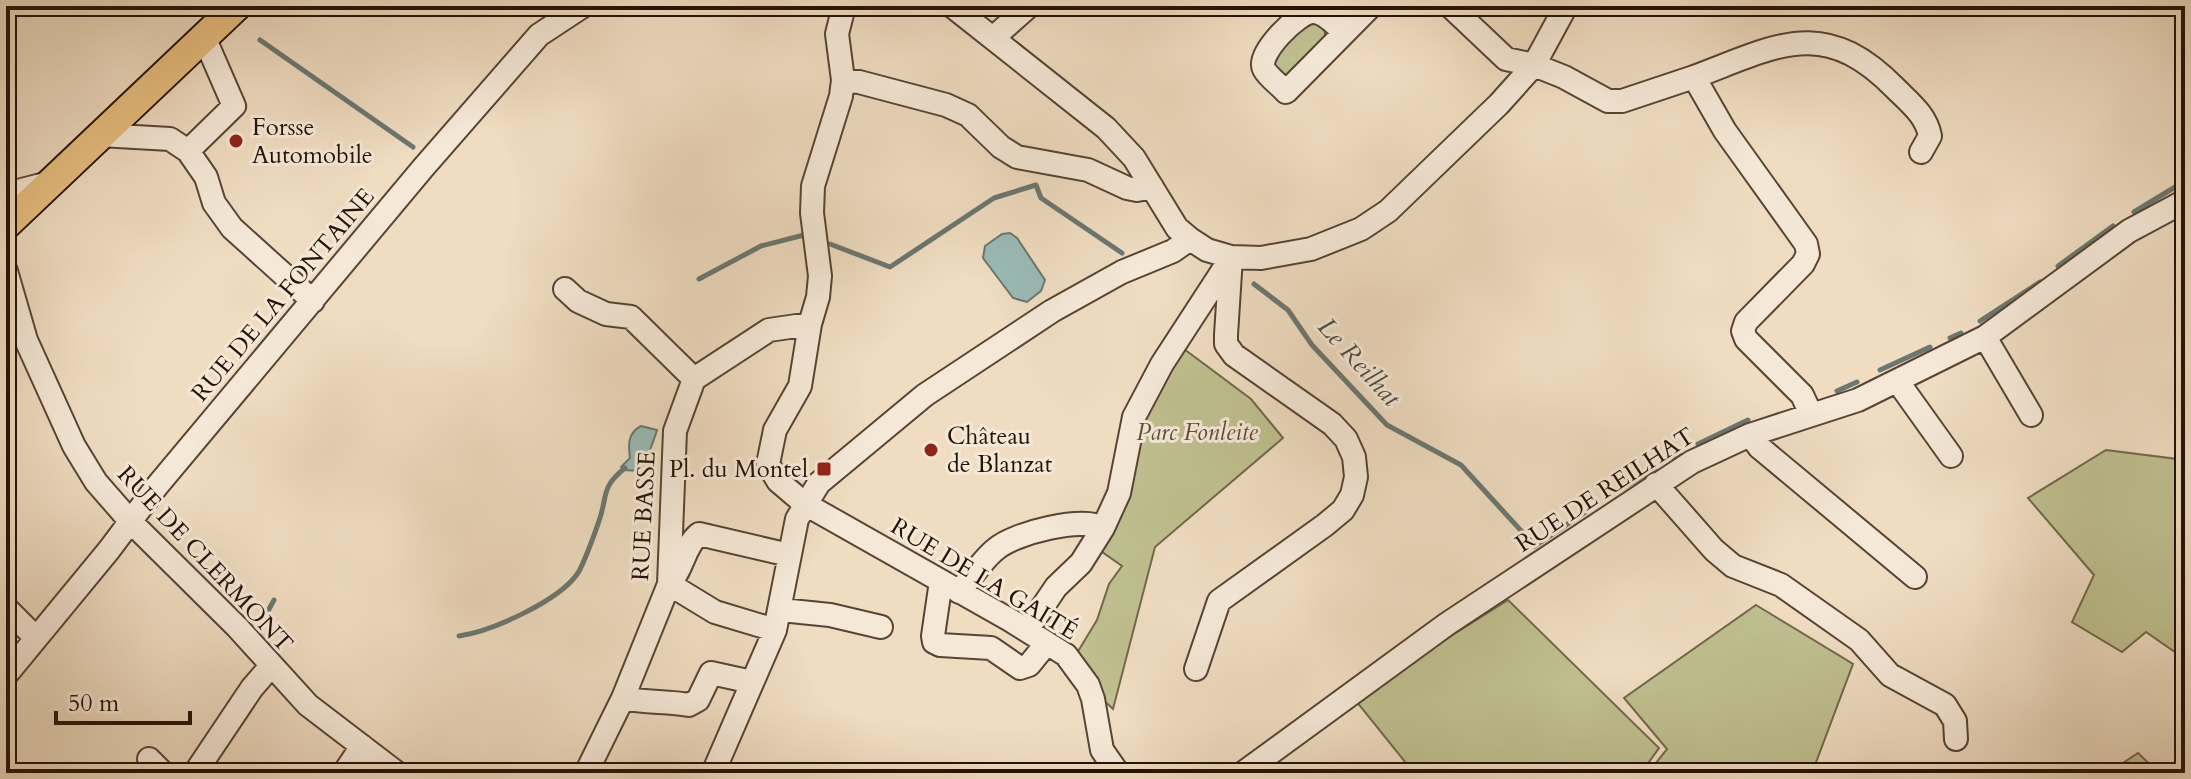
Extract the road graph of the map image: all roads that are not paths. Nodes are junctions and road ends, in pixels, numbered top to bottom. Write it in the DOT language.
graph roads {
  1 [pos="237,6"];
  2 [pos="583,6"];
  3 [pos="844,6"];
  4 [pos="952,6"];
  5 [pos="1029,6"];
  6 [pos="1371,6"];
  7 [pos="1450,6"];
  8 [pos="1566,6"];
  9 [pos="1344,33"];
  10 [pos="204,37"];
  11 [pos="993,38"];
  12 [pos="1534,65"];
  13 [pos="1694,77"];
  14 [pos="843,80"];
  15 [pos="100,135"];
  16 [pos="188,151"];
  17 [pos="1921,152"];
  18 [pos="49,183"];
  19 [pos="1152,187"];
  20 [pos="6,194"];
  21 [pos="2185,201"];
  22 [pos="6,225"];
  23 [pos="1190,239"];
  24 [pos="1231,257"];
  25 [pos="6,271"];
  26 [pos="565,289"];
  27 [pos="313,301"];
  28 [pos="8,316"];
  29 [pos="810,324"];
  30 [pos="1985,337"];
  31 [pos="26,340"];
  32 [pos="694,379"];
  33 [pos="1898,382"];
  34 [pos="1811,414"];
  35 [pos="2031,415"];
  36 [pos="1750,435"];
  37 [pos="1951,456"];
  38 [pos="1656,484"];
  39 [pos="805,504"];
  40 [pos="131,522"];
  41 [pos="1103,528"];
  42 [pos="789,555"];
  43 [pos="1915,577"];
  44 [pos="669,584"];
  45 [pos="950,586"];
  46 [pos="6,608"];
  47 [pos="778,620"];
  48 [pos="1018,625"];
  49 [pos="881,627"];
  50 [pos="35,637"];
  51 [pos="1047,643"];
  52 [pos="991,648"];
  53 [pos="271,666"];
  54 [pos="1196,669"];
  55 [pos="6,675"];
  56 [pos="752,682"];
  57 [pos="623,698"];
  58 [pos="1956,739"];
  59 [pos="362,746"];
  60 [pos="195,773"];
  61 [pos="344,773"];
  62 [pos="397,773"];
  63 [pos="586,773"];
  64 [pos="713,773"];
  65 [pos="1118,773"];
  66 [pos="1243,773"];
  1 -- 10 [label="main road"];
  2 -- 27 [label="street, RUE DE LA FONTAINE"];
  3 -- 14 [label="street"];
  4 -- 11 [label="street"];
  5 -- 11 [label="street"];
  6 -- 9 [label="street"];
  7 -- 12 [label="street"];
  8 -- 12 [label="street"];
  10 -- 15 [label="main road"];
  10 -- 16 [label="street"];
  11 -- 19 [label="street"];
  12 -- 13 [label="street"];
  12 -- 24 [label="street"];
  13 -- 17 [label="street"];
  13 -- 34 [label="street"];
  14 -- 19 [label="street"];
  14 -- 29 [label="street"];
  15 -- 16 [label="street"];
  15 -- 18 [label="main road"];
  16 -- 27 [label="street"];
  18 -- 20 [label="street"];
  18 -- 22 [label="main road"];
  19 -- 23 [label="street"];
  21 -- 30 [label="street, RUE DE REILHAT"];
  23 -- 24 [label="street"];
  23 -- 39 [label="street"];
  24 -- 41 [label="street"];
  24 -- 54 [label="street"];
  25 -- 31 [label="street, RUE DE CLERMONT"];
  26 -- 32 [label="street"];
  27 -- 40 [label="street, RUE DE LA FONTAINE"];
  28 -- 31 [label="street, RUE DE CLERMONT"];
  29 -- 32 [label="street"];
  29 -- 39 [label="street, RUE DE LA GAITÉ"];
  30 -- 33 [label="street, RUE DE REILHAT"];
  30 -- 35 [label="street"];
  31 -- 40 [label="street, RUE DE CLERMONT"];
  32 -- 44 [label="street, RUE BASSE"];
  33 -- 34 [label="street, RUE DE REILHAT"];
  33 -- 37 [label="street"];
  34 -- 36 [label="street, RUE DE REILHAT"];
  36 -- 38 [label="street, RUE DE REILHAT"];
  36 -- 43 [label="street"];
  38 -- 58 [label="street"];
  38 -- 66 [label="street, RUE DE REILHAT"];
  39 -- 42 [label="street"];
  39 -- 45 [label="street, RUE DE LA GAITÉ"];
  40 -- 50 [label="street, RUE DE LA FONTAINE"];
  40 -- 53 [label="street, RUE DE CLERMONT"];
  41 -- 45 [label="street"];
  41 -- 48 [label="street"];
  42 -- 44 [label="street"];
  42 -- 47 [label="street"];
  44 -- 47 [label="street"];
  44 -- 57 [label="street, RUE BASSE"];
  45 -- 48 [label="street, RUE DE LA GAITÉ"];
  45 -- 52 [label="street"];
  46 -- 50 [label="street"];
  47 -- 49 [label="street"];
  47 -- 56 [label="street"];
  48 -- 51 [label="street, RUE DE LA GAITÉ"];
  48 -- 52 [label="street"];
  50 -- 55 [label="street, RUE DE LA FONTAINE"];
  51 -- 52 [label="street"];
  51 -- 65 [label="street, RUE DE LA GAITÉ"];
  53 -- 59 [label="street, RUE DE CLERMONT"];
  53 -- 60 [label="street"];
  56 -- 57 [label="street"];
  56 -- 64 [label="street"];
  57 -- 63 [label="street, RUE BASSE"];
  59 -- 61 [label="street"];
  59 -- 62 [label="street, RUE DE CLERMONT"];
}
